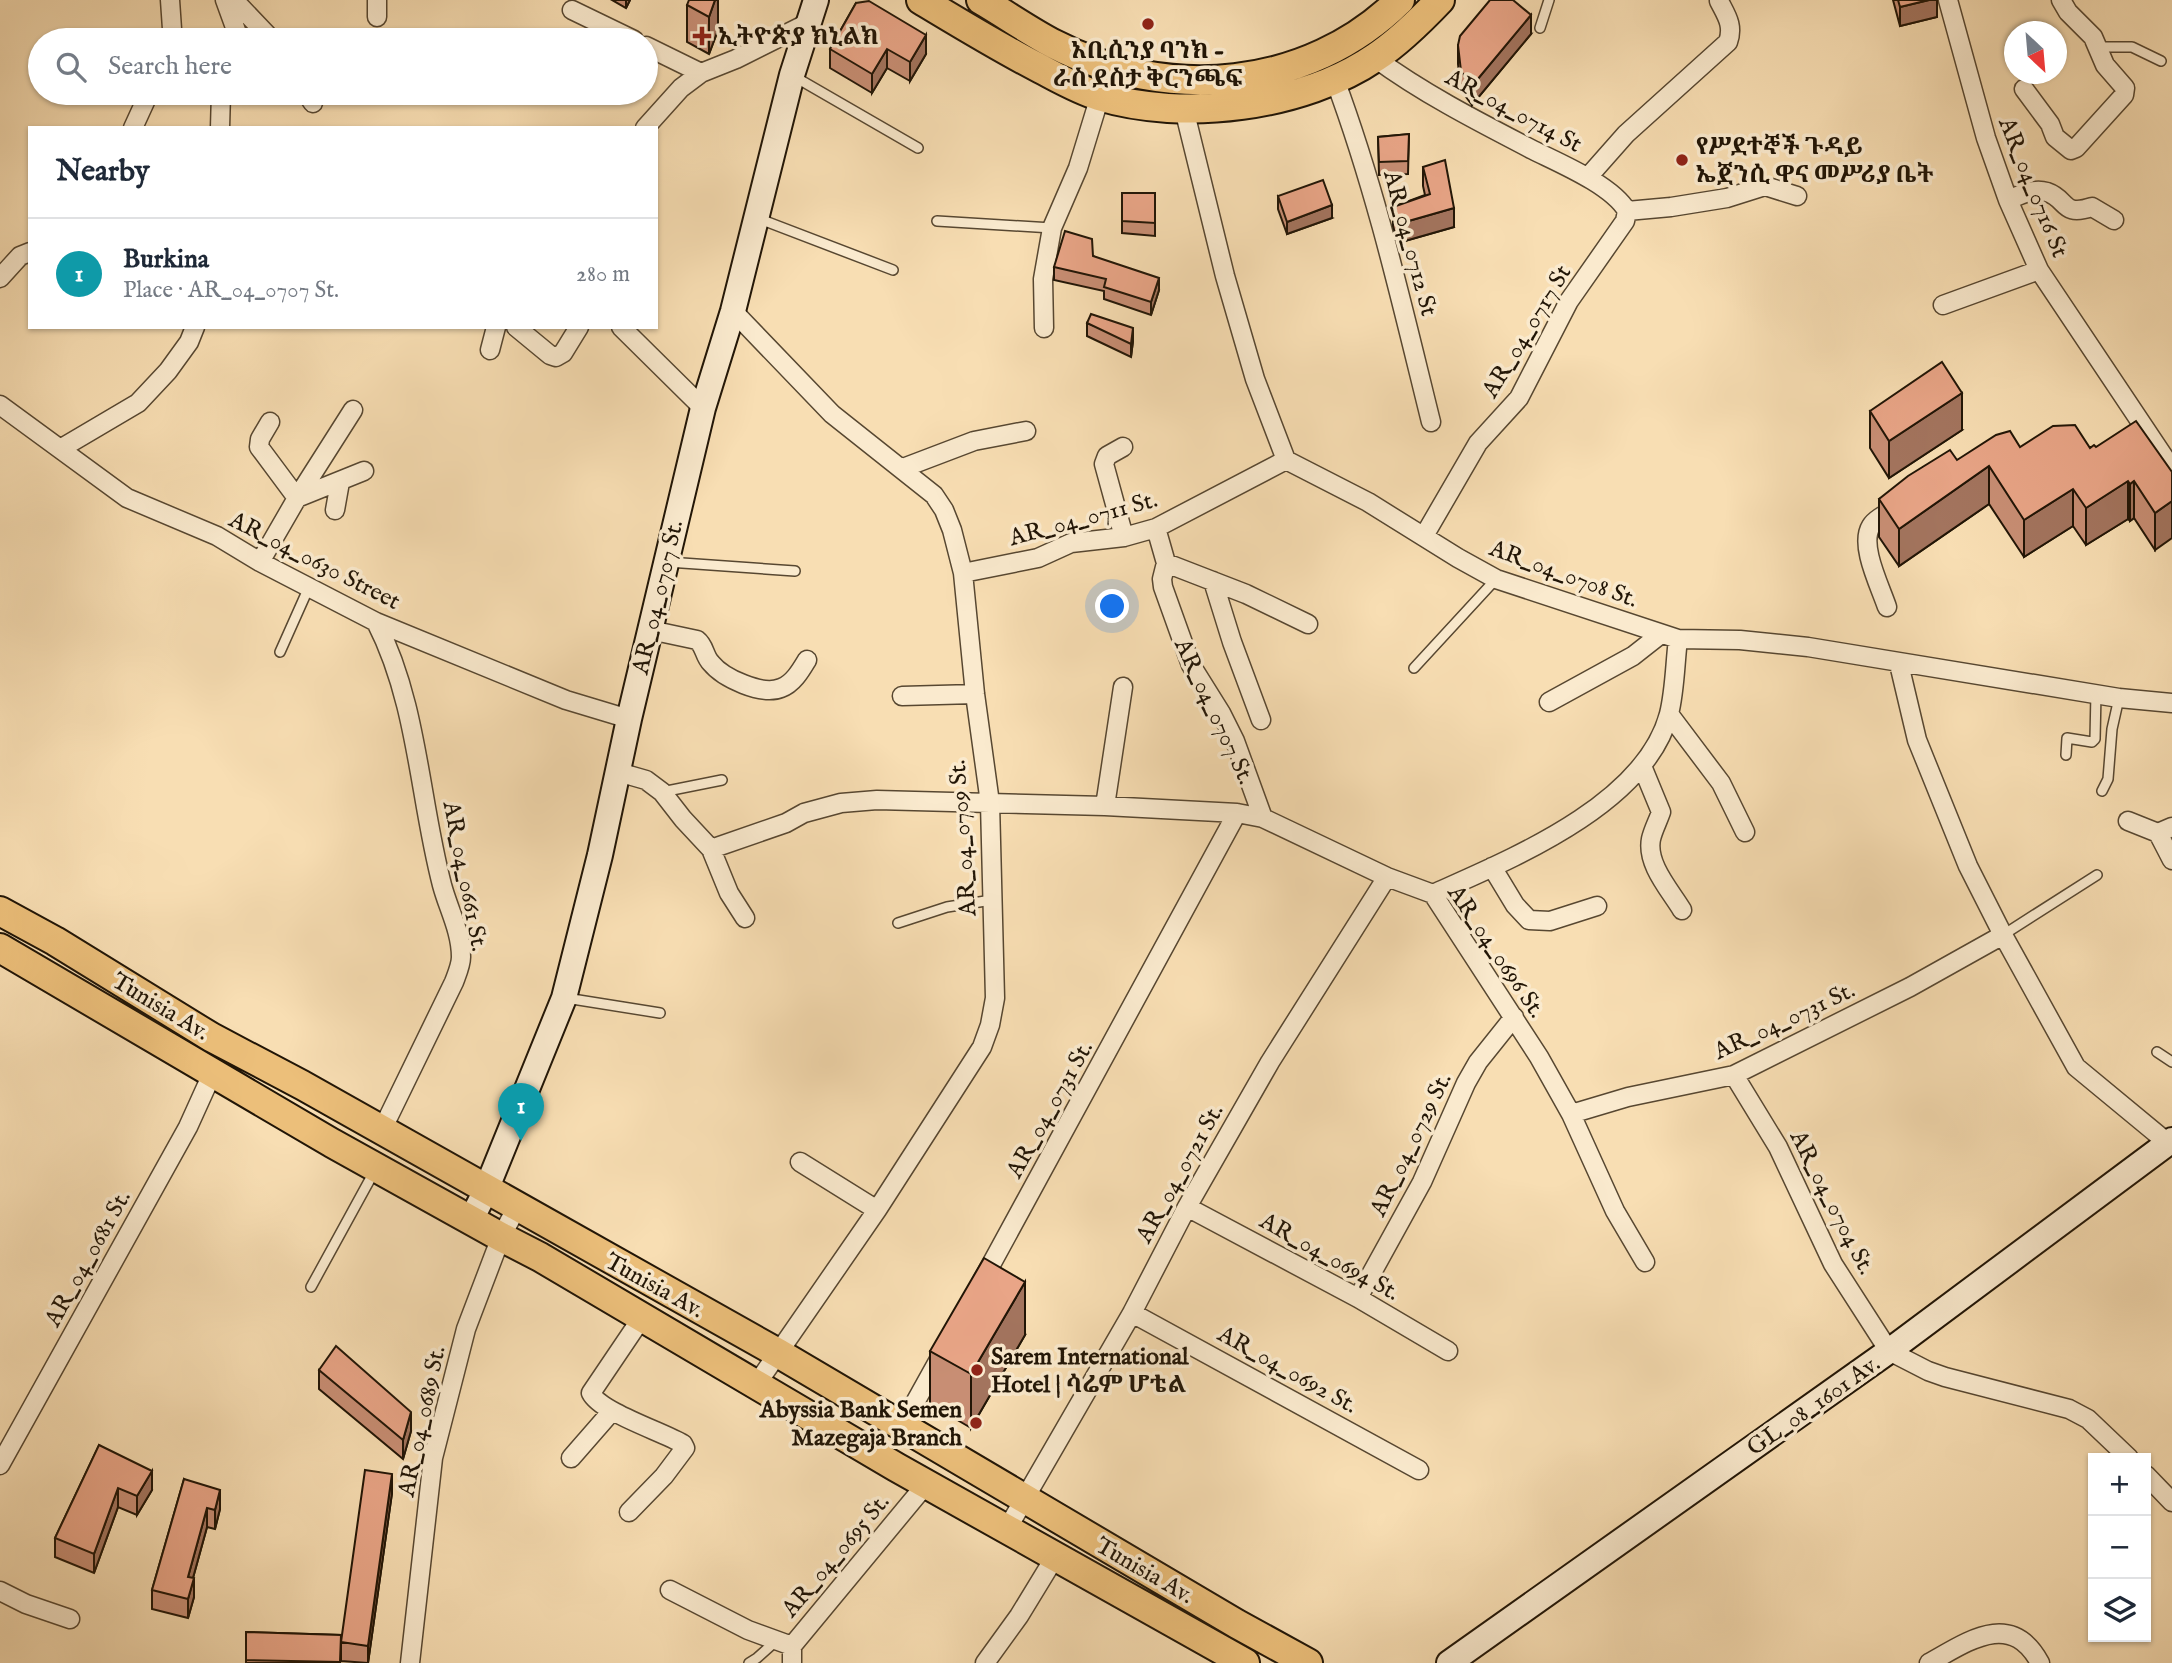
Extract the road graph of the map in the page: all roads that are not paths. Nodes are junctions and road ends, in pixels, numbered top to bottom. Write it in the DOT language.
graph roads {
  1 [pos="170,0"];
  2 [pos="225,0"];
  3 [pos="234,0"];
  4 [pos="921,0"];
  5 [pos="981,0"];
  6 [pos="1401,0"];
  7 [pos="1440,0"];
  8 [pos="1549,0"];
  9 [pos="1948,0"];
  10 [pos="2061,0"];
  11 [pos="1719,1"];
  12 [pos="572,10"];
  13 [pos="813,11"];
  14 [pos="172,28"];
  15 [pos="235,28"];
  16 [pos="261,28"];
  17 [pos="609,28"];
  18 [pos="1540,28"];
  19 [pos="2098,47"];
  20 [pos="658,52"];
  21 [pos="1374,58"];
  22 [pos="2161,61"];
  23 [pos="701,73"];
  24 [pos="792,75"];
  25 [pos="1335,80"];
  26 [pos="2024,89"];
  27 [pos="1100,96"];
  28 [pos="144,105"];
  29 [pos="220,105"];
  30 [pos="1184,109"];
  31 [pos="134,126"];
  32 [pos="219,126"];
  33 [pos="647,126"];
  34 [pos="918,148"];
  35 [pos="1588,177"];
  36 [pos="1797,196"];
  37 [pos="2008,200"];
  38 [pos="1626,216"];
  39 [pos="755,218"];
  40 [pos="2114,220"];
  41 [pos="937,221"];
  42 [pos="1052,228"];
  43 [pos="28,253"];
  44 [pos="893,270"];
  45 [pos="2039,270"];
  46 [pos="0,278"];
  47 [pos="1943,304"];
  48 [pos="733,311"];
  49 [pos="1044,328"];
  50 [pos="194,329"];
  51 [pos="496,329"];
  52 [pos="518,329"];
  53 [pos="578,329"];
  54 [pos="623,329"];
  55 [pos="490,351"];
  56 [pos="0,405"];
  57 [pos="703,408"];
  58 [pos="353,410"];
  59 [pos="270,422"];
  60 [pos="1431,422"];
  61 [pos="1026,432"];
  62 [pos="2157,446"];
  63 [pos="1122,447"];
  64 [pos="2132,447"];
  65 [pos="60,449"];
  66 [pos="1286,460"];
  67 [pos="903,468"];
  68 [pos="2172,469"];
  69 [pos="364,471"];
  70 [pos="340,482"];
  71 [pos="297,498"];
  72 [pos="1910,499"];
  73 [pos="335,510"];
  74 [pos="1156,528"];
  75 [pos="1424,536"];
  76 [pos="1124,537"];
  77 [pos="260,562"];
  78 [pos="665,562"];
  79 [pos="1166,563"];
  80 [pos="795,571"];
  81 [pos="963,573"];
  82 [pos="1496,579"];
  83 [pos="1213,581"];
  84 [pos="309,587"];
  85 [pos="1887,607"];
  86 [pos="376,622"];
  87 [pos="1308,624"];
  88 [pos="650,630"];
  89 [pos="1669,637"];
  90 [pos="280,652"];
  91 [pos="807,660"];
  92 [pos="1899,664"];
  93 [pos="1414,668"];
  94 [pos="1123,687"];
  95 [pos="2096,693"];
  96 [pos="975,694"];
  97 [pos="902,696"];
  98 [pos="2119,698"];
  99 [pos="1549,702"];
  100 [pos="2172,703"];
  101 [pos="1669,714"];
  102 [pos="629,719"];
  103 [pos="1261,720"];
  104 [pos="2066,755"];
  105 [pos="1642,766"];
  106 [pos="618,772"];
  107 [pos="722,780"];
  108 [pos="2102,791"];
  109 [pos="662,792"];
  110 [pos="990,803"];
  111 [pos="1105,806"];
  112 [pos="1237,813"];
  113 [pos="1263,818"];
  114 [pos="2128,821"];
  115 [pos="2165,830"];
  116 [pos="1745,832"];
  117 [pos="711,849"];
  118 [pos="2172,860"];
  119 [pos="1492,867"];
  120 [pos="2097,875"];
  121 [pos="1388,877"];
  122 [pos="1433,894"];
  123 [pos="992,900"];
  124 [pos="1597,906"];
  125 [pos="1682,910"];
  126 [pos="0,911"];
  127 [pos="745,918"];
  128 [pos="898,923"];
  129 [pos="2003,935"];
  130 [pos="0,948"];
  131 [pos="564,998"];
  132 [pos="660,1013"];
  133 [pos="1514,1017"];
  134 [pos="2158,1052"];
  135 [pos="2172,1062"];
  136 [pos="212,1074"];
  137 [pos="1734,1075"];
  138 [pos="1571,1114"];
  139 [pos="382,1130"];
  140 [pos="2170,1141"];
  141 [pos="800,1162"];
  142 [pos="377,1167"];
  143 [pos="486,1190"];
  144 [pos="517,1206"];
  145 [pos="1187,1207"];
  146 [pos="877,1210"];
  147 [pos="471,1220"];
  148 [pos="501,1237"];
  149 [pos="1645,1262"];
  150 [pos="311,1287"];
  151 [pos="973,1298"];
  152 [pos="1358,1298"];
  153 [pos="1132,1313"];
  154 [pos="643,1316"];
  155 [pos="953,1333"];
  156 [pos="1448,1351"];
  157 [pos="1889,1351"];
  158 [pos="778,1353"];
  159 [pos="756,1385"];
  160 [pos="612,1410"];
  161 [pos="902,1426"];
  162 [pos="2124,1453"];
  163 [pos="571,1458"];
  164 [pos="0,1465"];
  165 [pos="1419,1470"];
  166 [pos="2151,1480"];
  167 [pos="927,1483"];
  168 [pos="1025,1500"];
  169 [pos="2172,1502"];
  170 [pos="629,1512"];
  171 [pos="1007,1529"];
  172 [pos="1055,1557"];
  173 [pos="670,1590"];
  174 [pos="0,1591"];
  175 [pos="70,1619"];
  176 [pos="787,1650"];
  177 [pos="410,1663"];
  178 [pos="749,1663"];
  179 [pos="985,1663"];
  180 [pos="1245,1663"];
  181 [pos="1308,1663"];
  182 [pos="1449,1663"];
  183 [pos="1929,1663"];
  184 [pos="2040,1663"];
  1 -- 14 [label="street"];
  2 -- 15 [label="street"];
  3 -- 16 [label="street"];
  4 -- 27 [label="main road"];
  5 -- 6 [label="main road"];
  7 -- 21 [label="main road"];
  8 -- 18 [label="lane"];
  9 -- 37 [label="street, AR_04_0716 St"];
  10 -- 19 [label="street"];
  11 -- 35 [label="street"];
  12 -- 17 [label="street"];
  13 -- 23 [label="street"];
  13 -- 24 [label="street, AR_04_0707 St."];
  19 -- 22 [label="lane"];
  19 -- 26 [label="street"];
  20 -- 23 [label="street"];
  21 -- 25 [label="main road"];
  21 -- 35 [label="street, AR_04_0714 St"];
  23 -- 33 [label="street"];
  24 -- 34 [label="lane"];
  24 -- 39 [label="street, AR_04_0707 St."];
  25 -- 30 [label="main road"];
  25 -- 60 [label="street, AR_04_0712 St"];
  27 -- 30 [label="main road"];
  27 -- 42 [label="street"];
  28 -- 31 [label="street"];
  29 -- 32 [label="street"];
  30 -- 66 [label="street"];
  35 -- 38 [label="street, AR_04_0714 St"];
  36 -- 38 [label="street"];
  37 -- 40 [label="street"];
  37 -- 45 [label="street, AR_04_0716 St"];
  38 -- 75 [label="street, AR_04_0717 St"];
  39 -- 44 [label="lane"];
  39 -- 48 [label="street, AR_04_0707 St."];
  41 -- 42 [label="lane"];
  42 -- 49 [label="street"];
  43 -- 46 [label="street"];
  45 -- 47 [label="street"];
  45 -- 62 [label="street, AR_04_0716 St"];
  48 -- 57 [label="street, AR_04_0707 St."];
  48 -- 67 [label="street, AR_04_0709 St."];
  50 -- 65 [label="street"];
  51 -- 55 [label="street"];
  52 -- 53 [label="street"];
  54 -- 57 [label="street"];
  56 -- 65 [label="street, AR_04_0630 Street"];
  57 -- 78 [label="street, AR_04_0707 St."];
  58 -- 71 [label="street"];
  59 -- 71 [label="street"];
  61 -- 67 [label="street"];
  62 -- 64 [label="street"];
  62 -- 68 [label="street, AR_04_0716 St"];
  63 -- 76 [label="street"];
  65 -- 77 [label="street, AR_04_0630 Street"];
  66 -- 74 [label="street, AR_04_0711 St."];
  66 -- 75 [label="street, AR_04_0708 St."];
  67 -- 81 [label="street, AR_04_0709 St."];
  69 -- 70 [label="street"];
  70 -- 71 [label="street"];
  70 -- 73 [label="street"];
  71 -- 77 [label="street"];
  72 -- 85 [label="street"];
  74 -- 76 [label="street, AR_04_0711 St."];
  74 -- 79 [label="street, AR_04_0707 St."];
  75 -- 82 [label="street, AR_04_0708 St."];
  76 -- 81 [label="street, AR_04_0711 St."];
  77 -- 84 [label="street, AR_04_0630 Street"];
  78 -- 80 [label="lane"];
  78 -- 88 [label="street, AR_04_0707 St."];
  79 -- 83 [label="street"];
  79 -- 113 [label="street, AR_04_0707 St."];
  81 -- 96 [label="street, AR_04_0709 St."];
  82 -- 89 [label="street, AR_04_0708 St."];
  82 -- 93 [label="lane"];
  83 -- 87 [label="street"];
  83 -- 103 [label="street"];
  84 -- 86 [label="street, AR_04_0630 Street"];
  84 -- 90 [label="lane"];
  86 -- 102 [label="street, AR_04_0630 Street"];
  86 -- 139 [label="street, AR_04_0661 St."];
  88 -- 91 [label="street"];
  88 -- 102 [label="street, AR_04_0707 St."];
  89 -- 92 [label="street, AR_04_0708 St."];
  89 -- 99 [label="street"];
  89 -- 101 [label="street"];
  92 -- 95 [label="street, AR_04_0708 St."];
  92 -- 129 [label="street"];
  94 -- 111 [label="street"];
  95 -- 98 [label="street, AR_04_0708 St."];
  95 -- 104 [label="lane"];
  96 -- 97 [label="street"];
  96 -- 110 [label="street, AR_04_0709 St."];
  98 -- 100 [label="street, AR_04_0708 St."];
  98 -- 108 [label="lane"];
  101 -- 105 [label="street"];
  101 -- 116 [label="street"];
  102 -- 106 [label="street, AR_04_0707 St."];
  105 -- 119 [label="street"];
  105 -- 125 [label="street"];
  106 -- 109 [label="street"];
  106 -- 131 [label="street, AR_04_0707 St."];
  107 -- 109 [label="lane"];
  109 -- 117 [label="street"];
  110 -- 111 [label="street, AR_04_0696 St."];
  110 -- 117 [label="street, AR_04_0696 St."];
  110 -- 123 [label="street, AR_04_0709 St."];
  111 -- 112 [label="street, AR_04_0696 St."];
  112 -- 113 [label="street, AR_04_0696 St."];
  112 -- 151 [label="street, AR_04_0731 St."];
  113 -- 121 [label="street, AR_04_0696 St."];
  114 -- 115 [label="street"];
  115 -- 118 [label="street"];
  117 -- 127 [label="street"];
  119 -- 122 [label="street"];
  119 -- 124 [label="street"];
  120 -- 129 [label="lane"];
  121 -- 122 [label="street, AR_04_0696 St."];
  121 -- 145 [label="street, AR_04_0721 St."];
  122 -- 133 [label="street, AR_04_0696 St."];
  123 -- 128 [label="lane"];
  123 -- 146 [label="street, AR_04_0709 St."];
  126 -- 139 [label="main road, Tunisia Av."];
  129 -- 137 [label="street, AR_04_0731 St."];
  129 -- 140 [label="street"];
  130 -- 136 [label="main road, Tunisia Av."];
  131 -- 132 [label="lane"];
  131 -- 143 [label="street, AR_04_0707 St."];
  133 -- 138 [label="street, AR_04_0696 St."];
  133 -- 152 [label="street, AR_04_0729 St."];
  134 -- 135 [label="lane"];
  136 -- 142 [label="main road, Tunisia Av."];
  136 -- 164 [label="street, AR_04_0681 St."];
  137 -- 138 [label="street, AR_04_0731 St."];
  137 -- 157 [label="street, AR_04_0704 St."];
  138 -- 149 [label="street, AR_04_0696 St."];
  139 -- 143 [label="main road, Tunisia Av."];
  140 -- 157 [label="street, GL_08_1601 Av."];
  141 -- 146 [label="street"];
  142 -- 147 [label="main road, Tunisia Av."];
  142 -- 150 [label="lane"];
  143 -- 144 [label="main road, Tunisia Av."];
  143 -- 147 [label="street, AR_04_0707 St."];
  144 -- 148 [label="street, AR_04_0689 St."];
  144 -- 158 [label="main road, Tunisia Av."];
  145 -- 152 [label="street, AR_04_0694 St."];
  145 -- 153 [label="street, AR_04_0721 St."];
  146 -- 158 [label="street, AR_04_0709 St."];
  147 -- 148 [label="main road, Tunisia Av."];
  148 -- 154 [label="main road, Tunisia Av."];
  148 -- 177 [label="street, AR_04_0689 St."];
  152 -- 156 [label="street, AR_04_0694 St."];
  153 -- 165 [label="street, AR_04_0692 St."];
  153 -- 168 [label="street, AR_04_0721 St."];
  154 -- 159 [label="main road, Tunisia Av."];
  154 -- 160 [label="street"];
  155 -- 161 [label="street"];
  157 -- 162 [label="street"];
  157 -- 182 [label="street, GL_08_1601 Av."];
  158 -- 159 [label="street, AR_04_0709 St."];
  158 -- 161 [label="main road, Tunisia Av."];
  159 -- 167 [label="main road, Tunisia Av."];
  160 -- 163 [label="street"];
  160 -- 170 [label="street"];
  161 -- 168 [label="main road, Tunisia Av."];
  166 -- 169 [label="street"];
  167 -- 171 [label="main road, Tunisia Av."];
  167 -- 176 [label="street, AR_04_0695 St."];
  168 -- 171 [label="street, AR_04_0721 St."];
  168 -- 181 [label="main road, Tunisia Av."];
  171 -- 172 [label="main road, Tunisia Av."];
  172 -- 179 [label="street"];
  172 -- 180 [label="main road, Tunisia Av."];
  173 -- 176 [label="street"];
  174 -- 175 [label="street"];
  176 -- 178 [label="lane"];
  183 -- 184 [label="street"];
}
